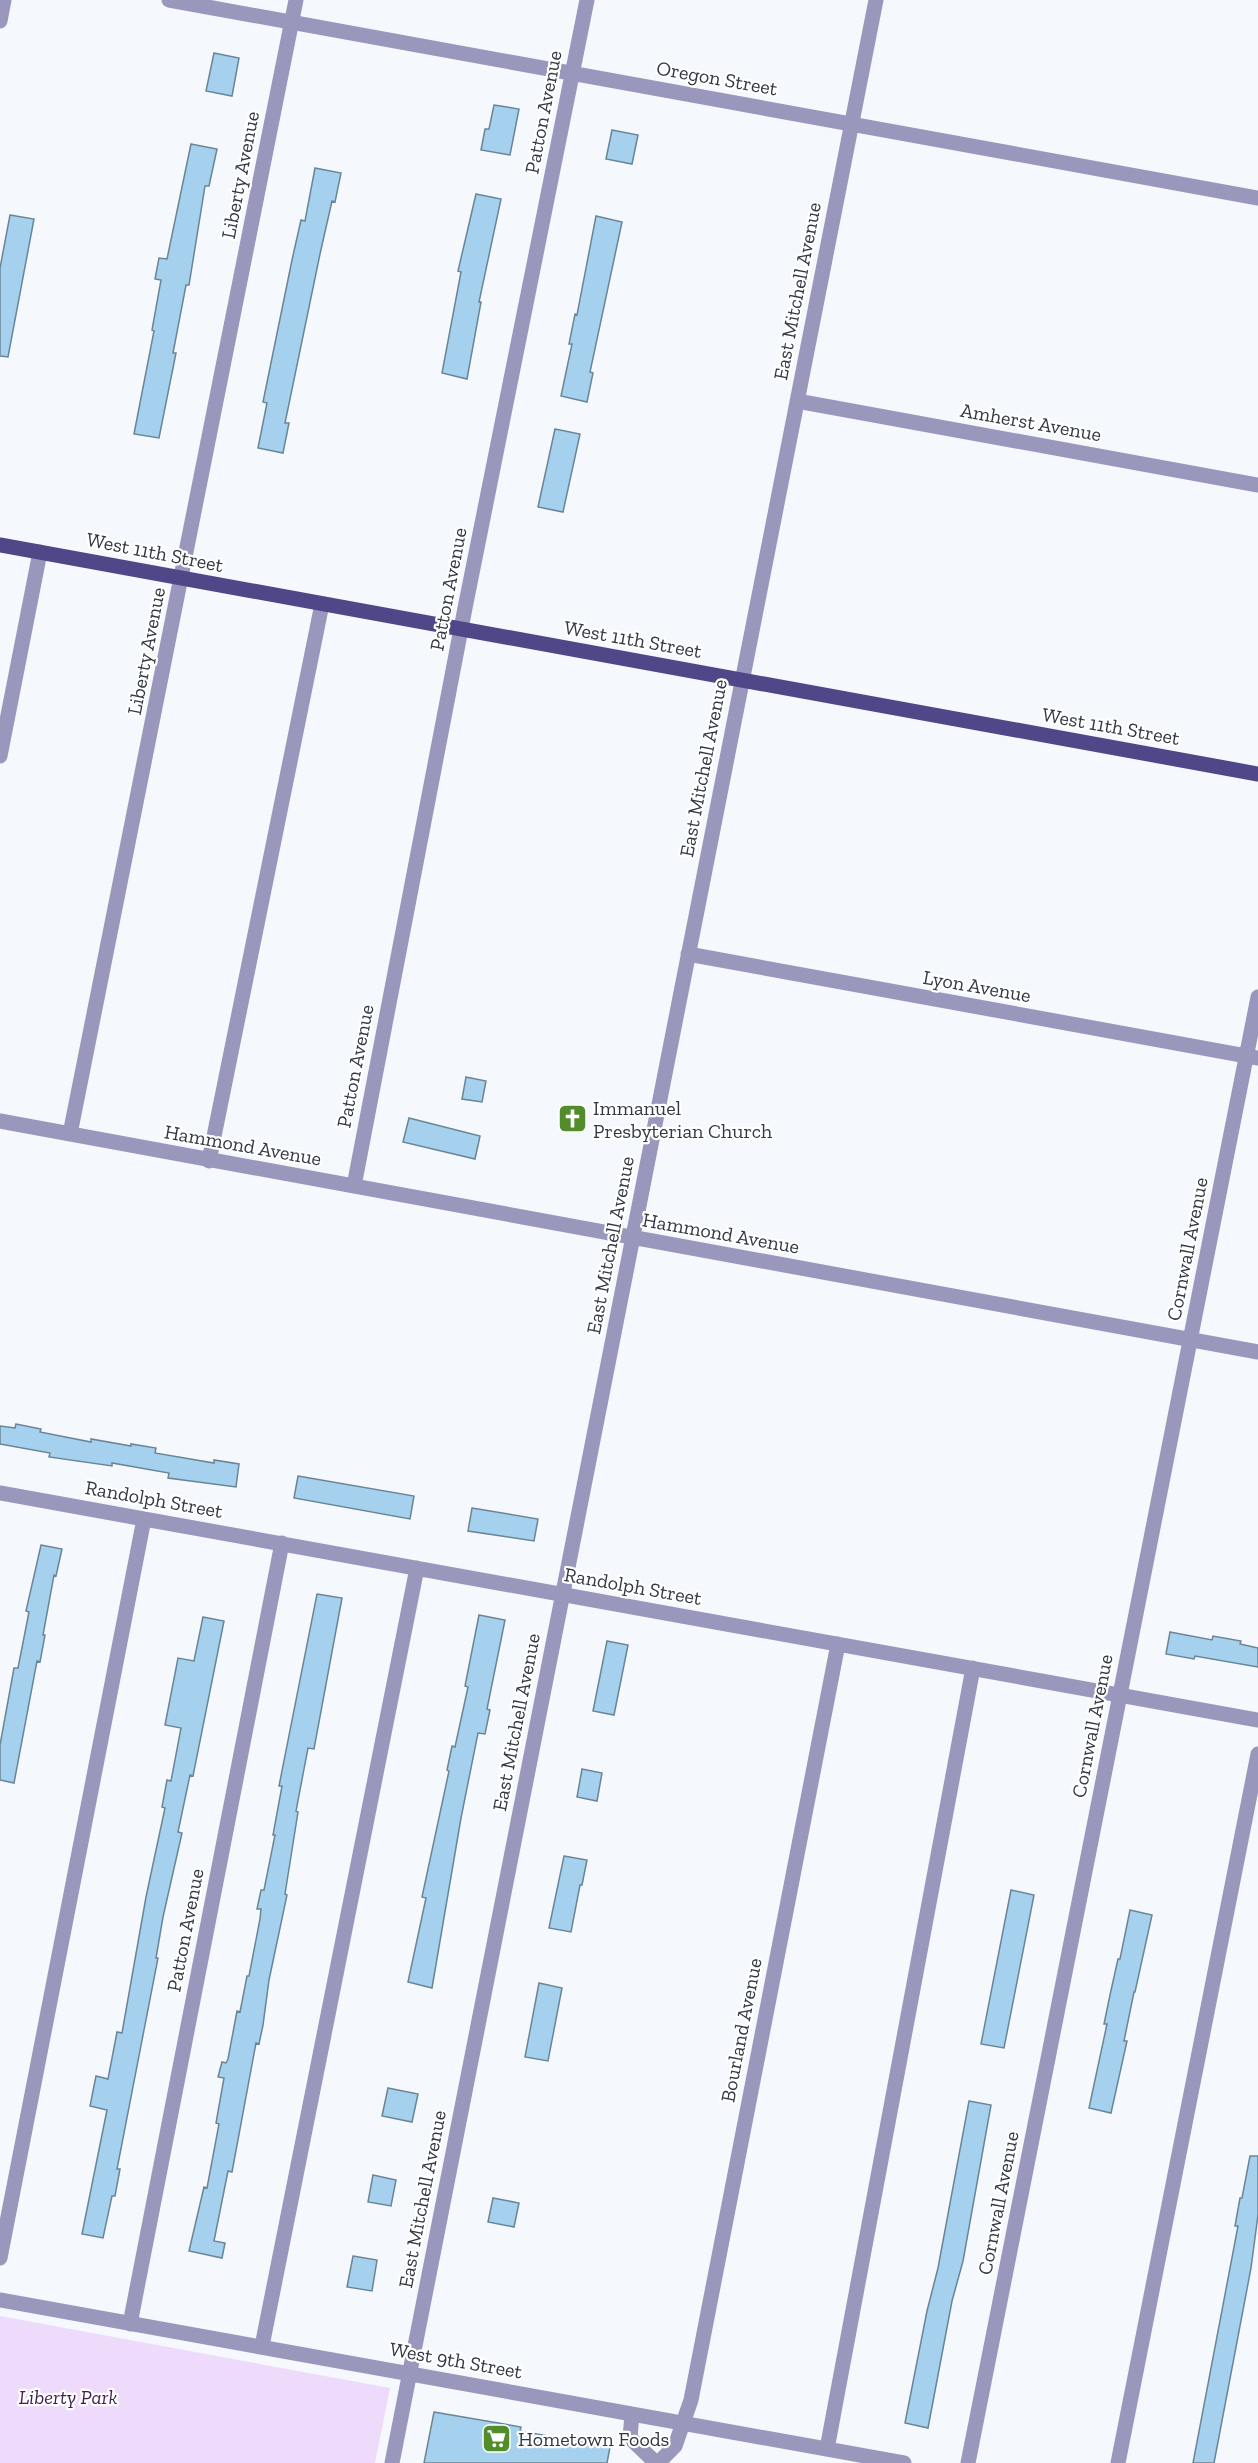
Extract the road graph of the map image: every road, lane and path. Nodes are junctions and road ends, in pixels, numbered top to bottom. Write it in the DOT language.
graph roads {
  1 [pos="4,0"];
  2 [pos="169,0"];
  3 [pos="296,0"];
  4 [pos="586,0"];
  5 [pos="876,0"];
  6 [pos="0,21"];
  7 [pos="291,22"];
  8 [pos="572,74"];
  9 [pos="852,124"];
  10 [pos="1258,198"];
  11 [pos="797,401"];
  12 [pos="1258,485"];
  13 [pos="0,544"];
  14 [pos="40,552"];
  15 [pos="182,579"];
  16 [pos="322,604"];
  17 [pos="461,629"];
  18 [pos="742,681"];
  19 [pos="0,756"];
  20 [pos="1258,774"];
  21 [pos="688,954"];
  22 [pos="1258,997"];
  23 [pos="1252,1057"];
  24 [pos="0,1121"];
  25 [pos="70,1134"];
  26 [pos="209,1161"];
  27 [pos="354,1186"];
  28 [pos="633,1238"];
  29 [pos="1190,1340"];
  30 [pos="1258,1352"];
  31 [pos="1,1496"];
  32 [pos="144,1519"];
  33 [pos="282,1544"];
  34 [pos="417,1568"];
  35 [pos="562,1594"];
  36 [pos="838,1644"];
  37 [pos="973,1668"];
  38 [pos="1120,1695"];
  39 [pos="1258,1720"];
  40 [pos="1258,1754"];
  41 [pos="0,2258"];
  42 [pos="0,2300"];
  43 [pos="130,2324"];
  44 [pos="262,2346"];
  45 [pos="409,2373"];
  46 [pos="632,2414"];
  47 [pos="682,2423"];
  48 [pos="827,2449"];
  49 [pos="392,2463"];
  50 [pos="657,2463"];
  51 [pos="904,2463"];
  52 [pos="968,2463"];
  53 [pos="1118,2463"];
  1 -- 6 [label="street"];
  2 -- 7 [label="street, Oregon Street"];
  3 -- 7 [label="street, Liberty Avenue"];
  4 -- 8 [label="street, Patton Avenue"];
  5 -- 9 [label="street, East Mitchell Avenue"];
  7 -- 8 [label="street, Oregon Street"];
  7 -- 15 [label="street, Liberty Avenue"];
  8 -- 9 [label="street, Oregon Street"];
  8 -- 17 [label="street, Patton Avenue"];
  9 -- 10 [label="street, Oregon Street"];
  9 -- 11 [label="street, East Mitchell Avenue"];
  11 -- 12 [label="street, Amherst Avenue"];
  11 -- 18 [label="street, East Mitchell Avenue"];
  13 -- 14 [label="main road, West 11th Street"];
  14 -- 15 [label="main road, West 11th Street"];
  14 -- 19 [label="street"];
  15 -- 16 [label="main road, West 11th Street"];
  15 -- 25 [label="street, Liberty Avenue"];
  16 -- 17 [label="main road, West 11th Street"];
  16 -- 26 [label="street"];
  17 -- 18 [label="main road, West 11th Street"];
  17 -- 27 [label="street, Patton Avenue"];
  18 -- 20 [label="main road, West 11th Street"];
  18 -- 21 [label="street, East Mitchell Avenue"];
  21 -- 23 [label="street, Lyon Avenue"];
  21 -- 28 [label="street, East Mitchell Avenue"];
  22 -- 23 [label="street, Cornwall Avenue"];
  23 -- 29 [label="street, Cornwall Avenue"];
  24 -- 25 [label="street, Hammond Avenue"];
  25 -- 26 [label="street, Hammond Avenue"];
  26 -- 27 [label="street, Hammond Avenue"];
  27 -- 28 [label="street, Hammond Avenue"];
  28 -- 29 [label="street, Hammond Avenue"];
  28 -- 35 [label="street, East Mitchell Avenue"];
  29 -- 30 [label="street, Hammond Avenue"];
  29 -- 38 [label="street, Cornwall Avenue"];
  31 -- 32 [label="street, Randolph Street"];
  32 -- 33 [label="street, Randolph Street"];
  32 -- 41 [label="street"];
  33 -- 34 [label="street, Randolph Street"];
  33 -- 43 [label="street, Patton Avenue"];
  34 -- 35 [label="street, Randolph Street"];
  34 -- 44 [label="street"];
  35 -- 36 [label="street, Randolph Street"];
  35 -- 45 [label="street, East Mitchell Avenue"];
  36 -- 37 [label="street, Randolph Street"];
  36 -- 47 [label="street, Bourland Avenue"];
  37 -- 38 [label="street, Randolph Street"];
  37 -- 48 [label="street"];
  38 -- 39 [label="street, Randolph Street"];
  38 -- 52 [label="street, Cornwall Avenue"];
  40 -- 53 [label="street"];
  42 -- 43 [label="street, West 9th Street"];
  43 -- 44 [label="street, West 9th Street"];
  44 -- 45 [label="street, West 9th Street"];
  45 -- 46 [label="street, West 9th Street"];
  45 -- 49 [label="street, East Mitchell Avenue"];
  46 -- 47 [label="street, West 9th Street"];
  46 -- 50 [label="street"];
  47 -- 48 [label="street, West 9th Street"];
  47 -- 50 [label="street, Bourland Avenue"];
  48 -- 51 [label="street, West 9th Street"];
}
